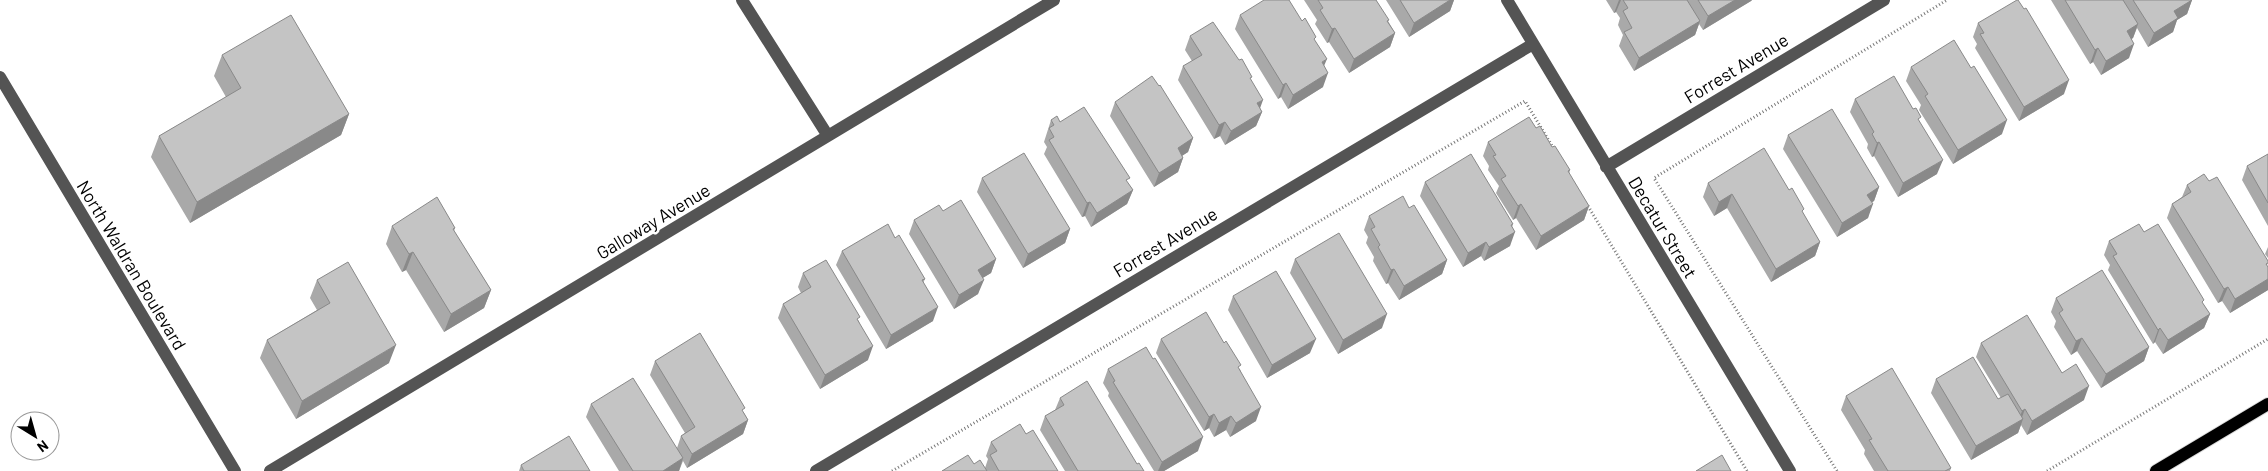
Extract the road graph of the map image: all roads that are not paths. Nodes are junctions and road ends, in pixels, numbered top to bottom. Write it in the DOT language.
graph roads {
  1 [pos="742,0"];
  2 [pos="1054,0"];
  3 [pos="1507,0"];
  4 [pos="1884,0"];
  5 [pos="1533,44"];
  6 [pos="0,77"];
  7 [pos="828,136"];
  8 [pos="1606,167"];
  9 [pos="2268,404"];
  10 [pos="235,471"];
  11 [pos="270,471"];
  12 [pos="816,471"];
  13 [pos="1790,471"];
  14 [pos="2156,471"];
  1 -- 7 [label="street"];
  2 -- 7 [label="street, Galloway Avenue"];
  3 -- 5 [label="street, Decatur Street"];
  4 -- 8 [label="street, Forrest Avenue"];
  5 -- 8 [label="street, Decatur Street"];
  5 -- 12 [label="street, Forrest Avenue"];
  6 -- 10 [label="street, North Waldran Boulevard"];
  7 -- 11 [label="street, Galloway Avenue"];
  8 -- 13 [label="street, Decatur Street"];
  9 -- 14 [label="main road"];
}
